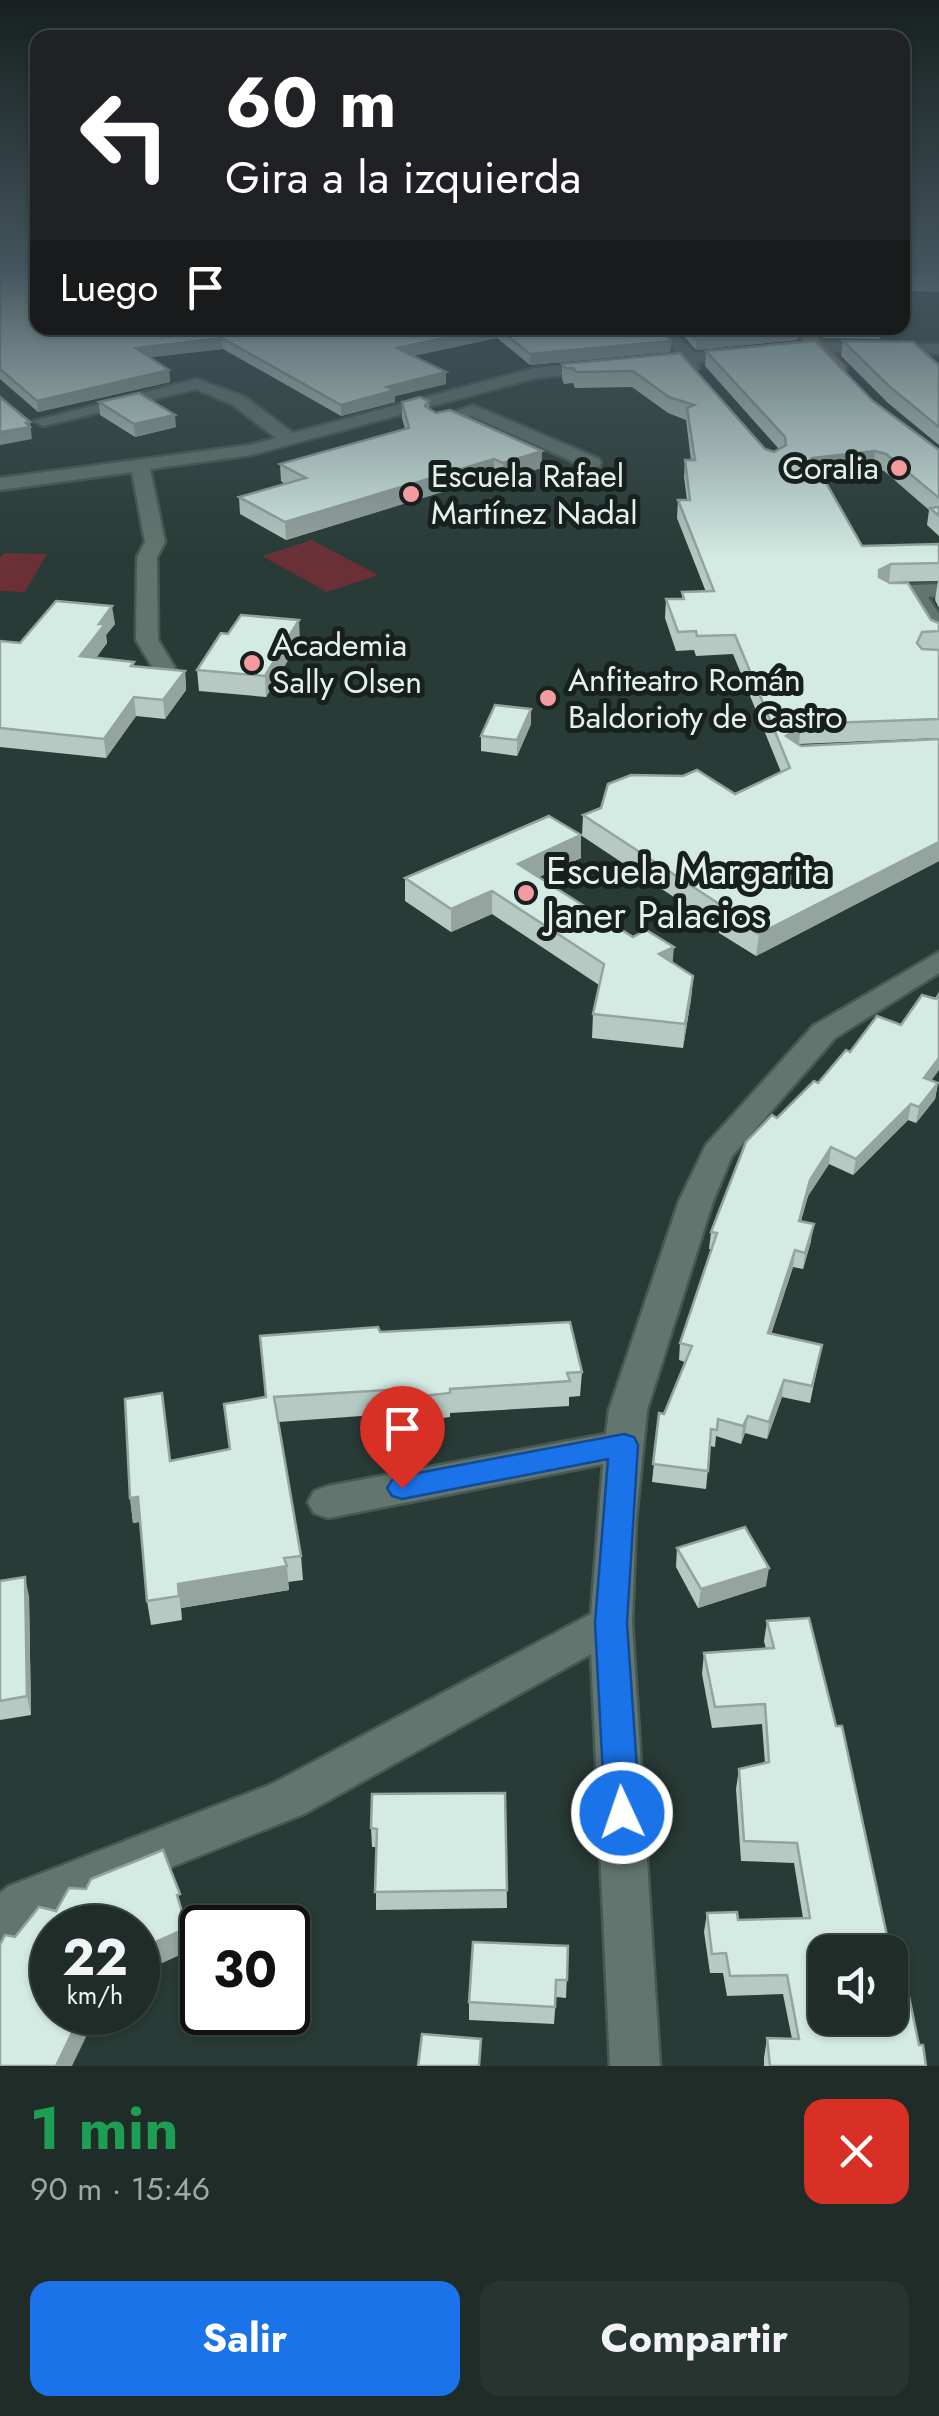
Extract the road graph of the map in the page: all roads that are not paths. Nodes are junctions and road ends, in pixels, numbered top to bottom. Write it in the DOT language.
graph roads {
  1 [pos="592,367"];
  2 [pos="692,367"];
  3 [pos="838,367"];
  4 [pos="699,376"];
  5 [pos="858,388"];
  6 [pos="374,417"];
  7 [pos="43,420"];
  8 [pos="291,440"];
  9 [pos="592,463"];
  10 [pos="140,467"];
  11 [pos="0,484"];
  12 [pos="939,590"];
  13 [pos="889,592"];
  14 [pos="914,592"];
  15 [pos="939,632"];
  16 [pos="164,668"];
  17 [pos="939,961"];
  18 [pos="624,1445"];
  19 [pos="328,1502"];
  20 [pos="611,1623"];
  21 [pos="0,1923"];
  22 [pos="635,2066"];
  1 -- 6 [label="street"];
  2 -- 4 [label="street"];
  3 -- 5 [label="street"];
  6 -- 8 [label="street"];
  6 -- 9 [label="street"];
  7 -- 8 [label="street"];
  8 -- 10 [label="street"];
  10 -- 11 [label="street"];
  10 -- 16 [label="street"];
  12 -- 14 [label="street"];
  13 -- 14 [label="street"];
  14 -- 15 [label="street"];
  17 -- 18 [label="street"];
  18 -- 19 [label="street"];
  18 -- 20 [label="street"];
  20 -- 21 [label="street"];
  20 -- 22 [label="street"];
}
